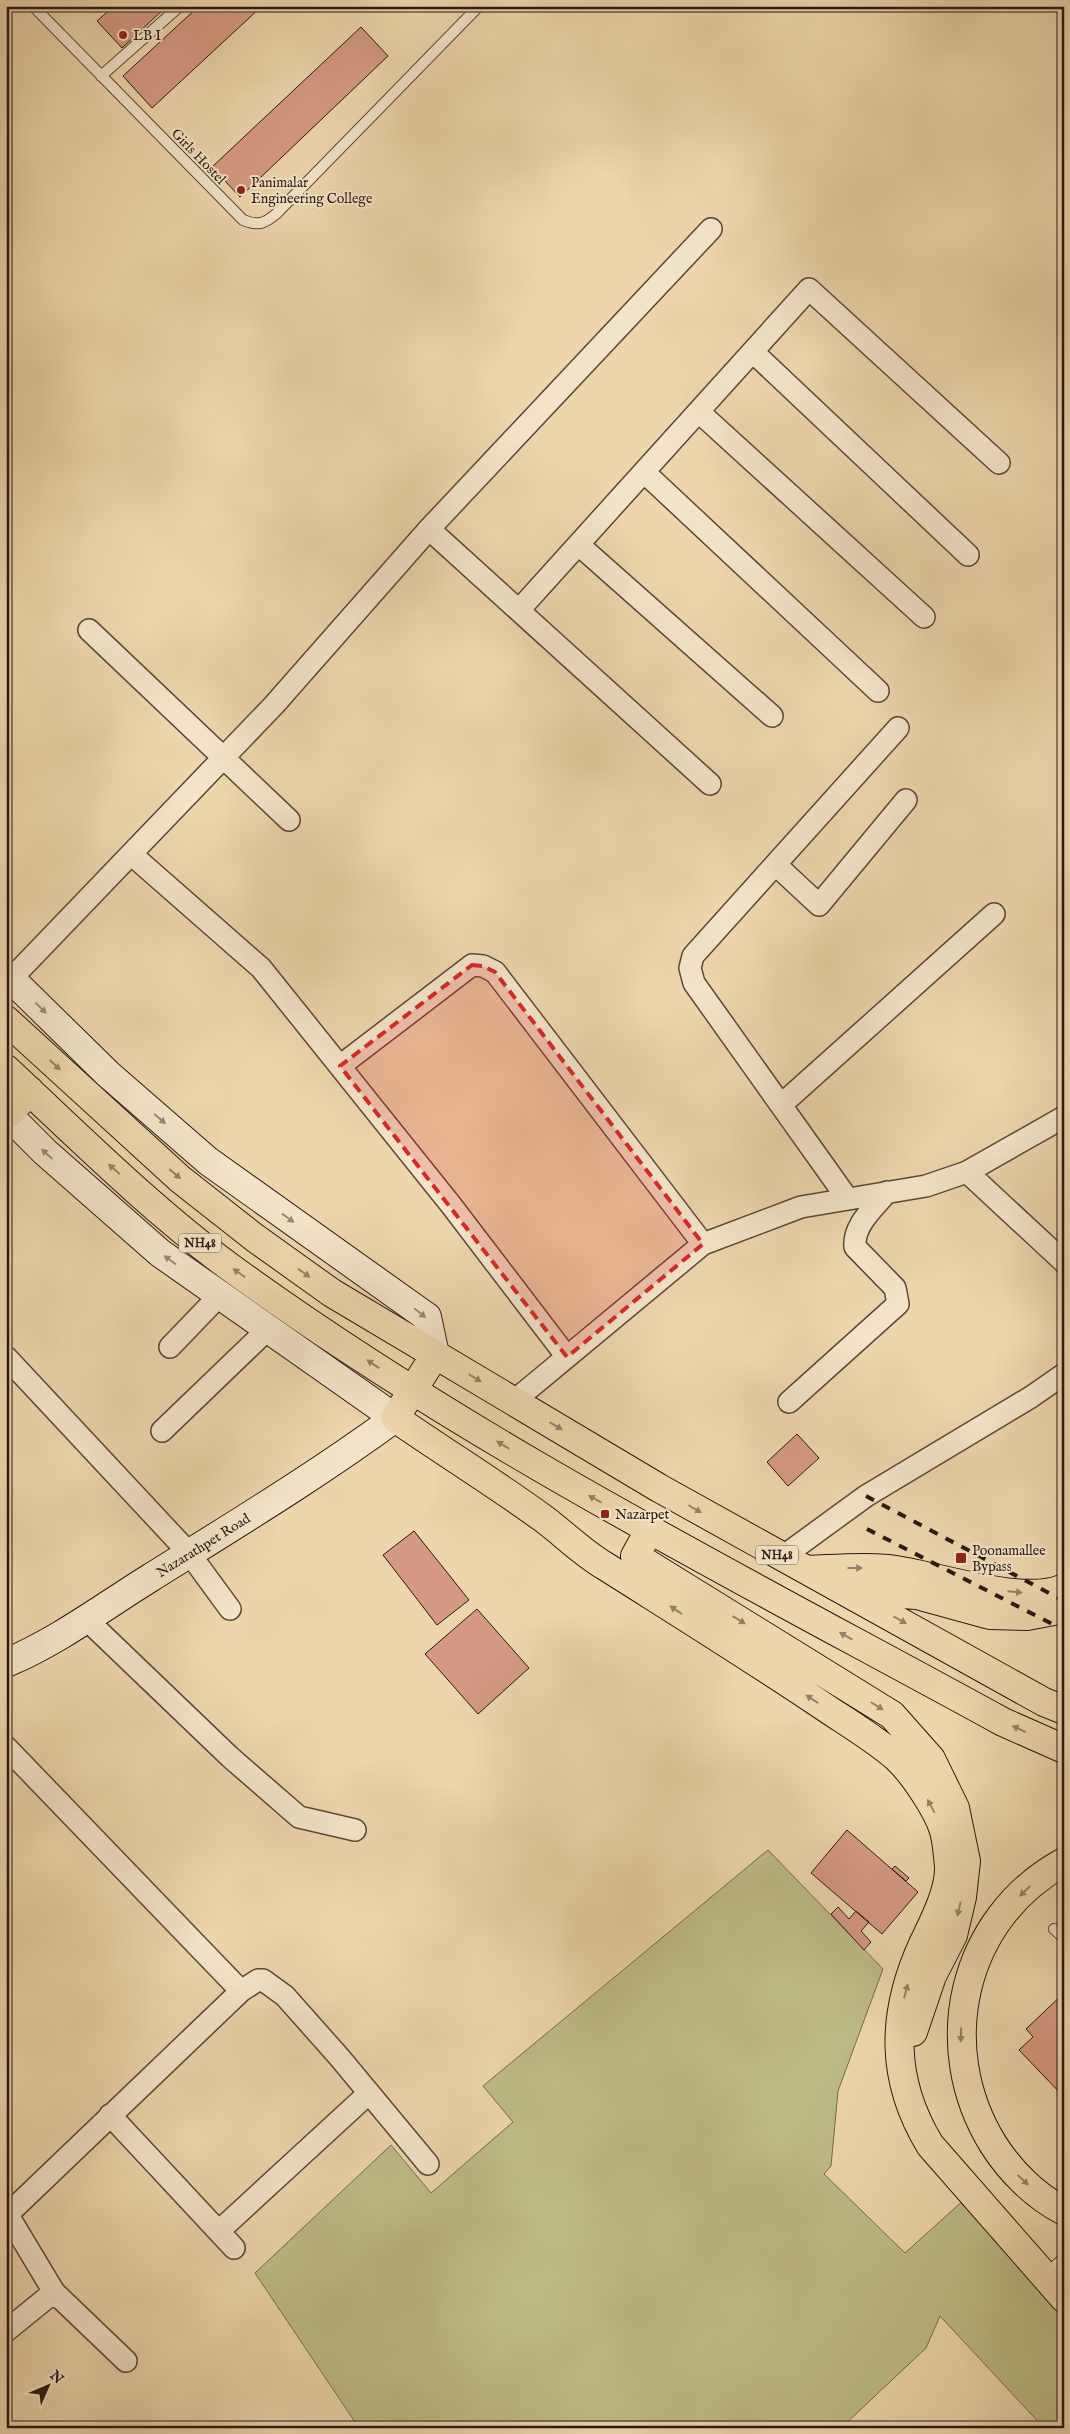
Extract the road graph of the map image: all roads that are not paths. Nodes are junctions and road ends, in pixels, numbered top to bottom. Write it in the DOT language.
graph roads {
  1 [pos="33,6"];
  2 [pos="180,6"];
  3 [pos="479,6"];
  4 [pos="101,76"];
  5 [pos="711,229"];
  6 [pos="753,352"];
  7 [pos="698,412"];
  8 [pos="1000,463"];
  9 [pos="644,472"];
  10 [pos="429,529"];
  11 [pos="579,545"];
  12 [pos="968,555"];
  13 [pos="519,610"];
  14 [pos="924,616"];
  15 [pos="89,630"];
  16 [pos="878,691"];
  17 [pos="772,716"];
  18 [pos="898,728"];
  19 [pos="223,757"];
  20 [pos="710,784"];
  21 [pos="906,800"];
  22 [pos="289,820"];
  23 [pos="131,854"];
  24 [pos="776,865"];
  25 [pos="994,914"];
  26 [pos="8,976"];
  27 [pos="6,1020"];
  28 [pos="340,1066"];
  29 [pos="6,1069"];
  30 [pos="30,1091"];
  31 [pos="781,1105"];
  32 [pos="7,1113"];
  33 [pos="1064,1117"];
  34 [pos="967,1172"];
  35 [pos="886,1192"];
  36 [pos="847,1198"];
  37 [pos="703,1244"];
  38 [pos="1064,1262"];
  39 [pos="219,1296"];
  40 [pos="268,1329"];
  41 [pos="170,1347"];
  42 [pos="435,1355"];
  43 [pos="6,1357"];
  44 [pos="567,1357"];
  45 [pos="1064,1374"];
  46 [pos="413,1391"];
  47 [pos="514,1401"];
  48 [pos="789,1402"];
  49 [pos="395,1418"];
  50 [pos="162,1431"];
  51 [pos="650,1529"];
  52 [pos="190,1554"];
  53 [pos="781,1558"];
  54 [pos="807,1570"];
  55 [pos="1064,1588"];
  56 [pos="847,1591"];
  57 [pos="230,1609"];
  58 [pos="1064,1609"];
  59 [pos="86,1618"];
  60 [pos="11,1655"];
  61 [pos="1064,1710"];
  62 [pos="6,1747"];
  63 [pos="1064,1749"];
  64 [pos="355,1830"];
  65 [pos="1064,1862"];
  66 [pos="1054,1929"];
  67 [pos="1064,1938"];
  68 [pos="242,1991"];
  69 [pos="369,2093"];
  70 [pos="110,2115"];
  71 [pos="428,2164"];
  72 [pos="1064,2210"];
  73 [pos="7,2213"];
  74 [pos="218,2231"];
  75 [pos="234,2248"];
  76 [pos="1057,2268"];
  77 [pos="54,2292"];
  78 [pos="1064,2298"];
  79 [pos="6,2331"];
  80 [pos="126,2361"];
  1 -- 4 [label="lane, Girls Hostel"];
  2 -- 4 [label="lane"];
  3 -- 4 [label="lane, Girls Hostel"];
  5 -- 10 [label="street"];
  6 -- 7 [label="street"];
  6 -- 8 [label="street"];
  6 -- 12 [label="street"];
  7 -- 9 [label="street"];
  7 -- 14 [label="street"];
  9 -- 11 [label="street"];
  9 -- 16 [label="street"];
  10 -- 13 [label="street"];
  10 -- 19 [label="street"];
  11 -- 13 [label="street"];
  11 -- 17 [label="street"];
  13 -- 20 [label="street"];
  15 -- 19 [label="street"];
  18 -- 24 [label="street"];
  19 -- 22 [label="street"];
  19 -- 23 [label="street"];
  21 -- 24 [label="street"];
  23 -- 26 [label="street"];
  23 -- 28 [label="street"];
  24 -- 31 [label="street"];
  25 -- 31 [label="street"];
  26 -- 42 [label="street, one-way"];
  27 -- 42 [label="highway, NH48, one-way"];
  28 -- 37 [label="street"];
  28 -- 44 [label="street"];
  29 -- 30 [label="highway, NH48"];
  30 -- 32 [label="highway"];
  46 -- 30 [label="highway, NH48, one-way"];
  31 -- 36 [label="street"];
  39 -- 32 [label="street, one-way"];
  33 -- 34 [label="street"];
  34 -- 35 [label="street"];
  34 -- 38 [label="street"];
  35 -- 36 [label="street"];
  35 -- 48 [label="street"];
  36 -- 37 [label="street"];
  37 -- 44 [label="street"];
  39 -- 40 [label="street"];
  39 -- 41 [label="street"];
  40 -- 49 [label="street"];
  40 -- 50 [label="street"];
  42 -- 46 [label="highway"];
  42 -- 47 [label="highway, NH48, one-way"];
  43 -- 52 [label="street"];
  44 -- 47 [label="street"];
  45 -- 53 [label="street"];
  46 -- 49 [label="highway"];
  51 -- 46 [label="highway, NH48, one-way"];
  47 -- 53 [label="highway, NH48, one-way"];
  49 -- 52 [label="street, Nazarathpet Road"];
  76 -- 49 [label="highway, one-way"];
  63 -- 51 [label="highway, NH48, one-way"];
  51 -- 76 [label="highway, one-way"];
  52 -- 57 [label="street"];
  52 -- 59 [label="street, Nazarathpet Road"];
  53 -- 54 [label="highway, NH48"];
  54 -- 55 [label="highway, one-way"];
  54 -- 56 [label="highway, NH48"];
  56 -- 58 [label="highway"];
  56 -- 61 [label="highway, NH48, one-way"];
  59 -- 60 [label="street, Nazarathpet Road"];
  59 -- 64 [label="street"];
  62 -- 68 [label="street"];
  65 -- 72 [label="highway, one-way"];
  66 -- 67 [label="lane"];
  68 -- 69 [label="street"];
  68 -- 70 [label="street"];
  69 -- 71 [label="street"];
  69 -- 74 [label="street"];
  70 -- 73 [label="street"];
  70 -- 74 [label="street"];
  73 -- 77 [label="street"];
  74 -- 75 [label="street"];
  76 -- 78 [label="highway"];
  77 -- 79 [label="street"];
  77 -- 80 [label="street"];
}
